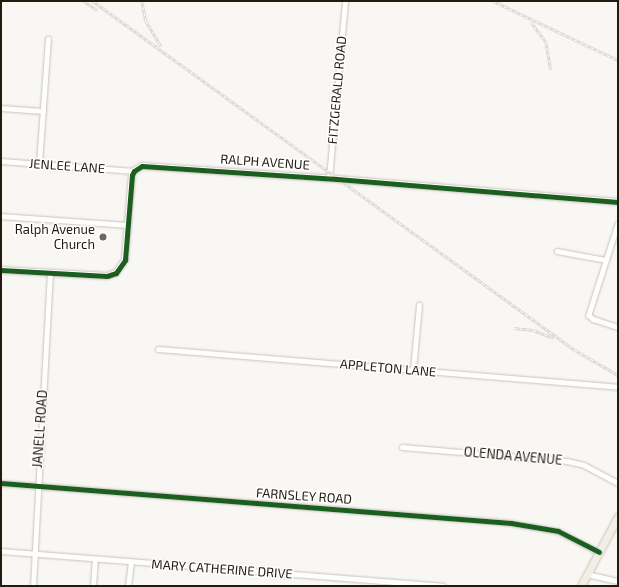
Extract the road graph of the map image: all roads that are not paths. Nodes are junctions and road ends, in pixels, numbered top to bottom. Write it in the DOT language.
graph roads {
  1 [pos="345,1"];
  2 [pos="48,39"];
  3 [pos="1,108"];
  4 [pos="43,111"];
  5 [pos="1,161"];
  6 [pos="39,164"];
  7 [pos="134,171"];
  8 [pos="330,178"];
  9 [pos="618,202"];
  10 [pos="1,216"];
  11 [pos="618,224"];
  12 [pos="128,225"];
  13 [pos="557,251"];
  14 [pos="606,260"];
  15 [pos="1,270"];
  16 [pos="50,273"];
  17 [pos="419,305"];
  18 [pos="618,327"];
  19 [pos="158,349"];
  20 [pos="413,370"];
  21 [pos="618,387"];
  22 [pos="402,447"];
  23 [pos="1,483"];
  24 [pos="618,483"];
  25 [pos="37,486"];
  26 [pos="618,516"];
  27 [pos="615,528"];
  28 [pos="1,551"];
  29 [pos="599,552"];
  30 [pos="35,554"];
  31 [pos="95,559"];
  32 [pos="131,562"];
  33 [pos="587,574"];
  34 [pos="618,582"];
  35 [pos="33,586"];
  36 [pos="93,586"];
  37 [pos="128,586"];
  38 [pos="443,586"];
  39 [pos="581,586"];
  1 -- 8 [label="street, FITZGERALD ROAD"];
  2 -- 4 [label="street"];
  3 -- 4 [label="street"];
  4 -- 6 [label="street"];
  5 -- 6 [label="street, JENLEE LANE"];
  6 -- 7 [label="street, JENLEE LANE"];
  7 -- 8 [label="street, RALPH AVENUE"];
  7 -- 12 [label="street"];
  8 -- 9 [label="street, RALPH AVENUE"];
  10 -- 12 [label="street"];
  11 -- 14 [label="street"];
  12 -- 16 [label="street"];
  13 -- 14 [label="street"];
  14 -- 18 [label="street"];
  15 -- 16 [label="street"];
  16 -- 25 [label="street, JANELL ROAD"];
  17 -- 20 [label="street"];
  19 -- 20 [label="street, APPLETON LANE"];
  20 -- 21 [label="street, APPLETON LANE"];
  22 -- 24 [label="street, OLENDA AVENUE"];
  23 -- 25 [label="street, FARNSLEY ROAD"];
  25 -- 29 [label="street, FARNSLEY ROAD"];
  25 -- 30 [label="street, JANELL ROAD"];
  26 -- 27 [label="main road"];
  27 -- 29 [label="main road"];
  28 -- 30 [label="street, MARY CATHERINE DRIVE"];
  29 -- 33 [label="main road"];
  30 -- 31 [label="street, MARY CATHERINE DRIVE"];
  30 -- 35 [label="street, JANELL ROAD"];
  31 -- 32 [label="street, MARY CATHERINE DRIVE"];
  31 -- 36 [label="street"];
  32 -- 37 [label="street"];
  32 -- 38 [label="street, MARY CATHERINE DRIVE"];
  33 -- 34 [label="street"];
  33 -- 39 [label="main road"];
}
